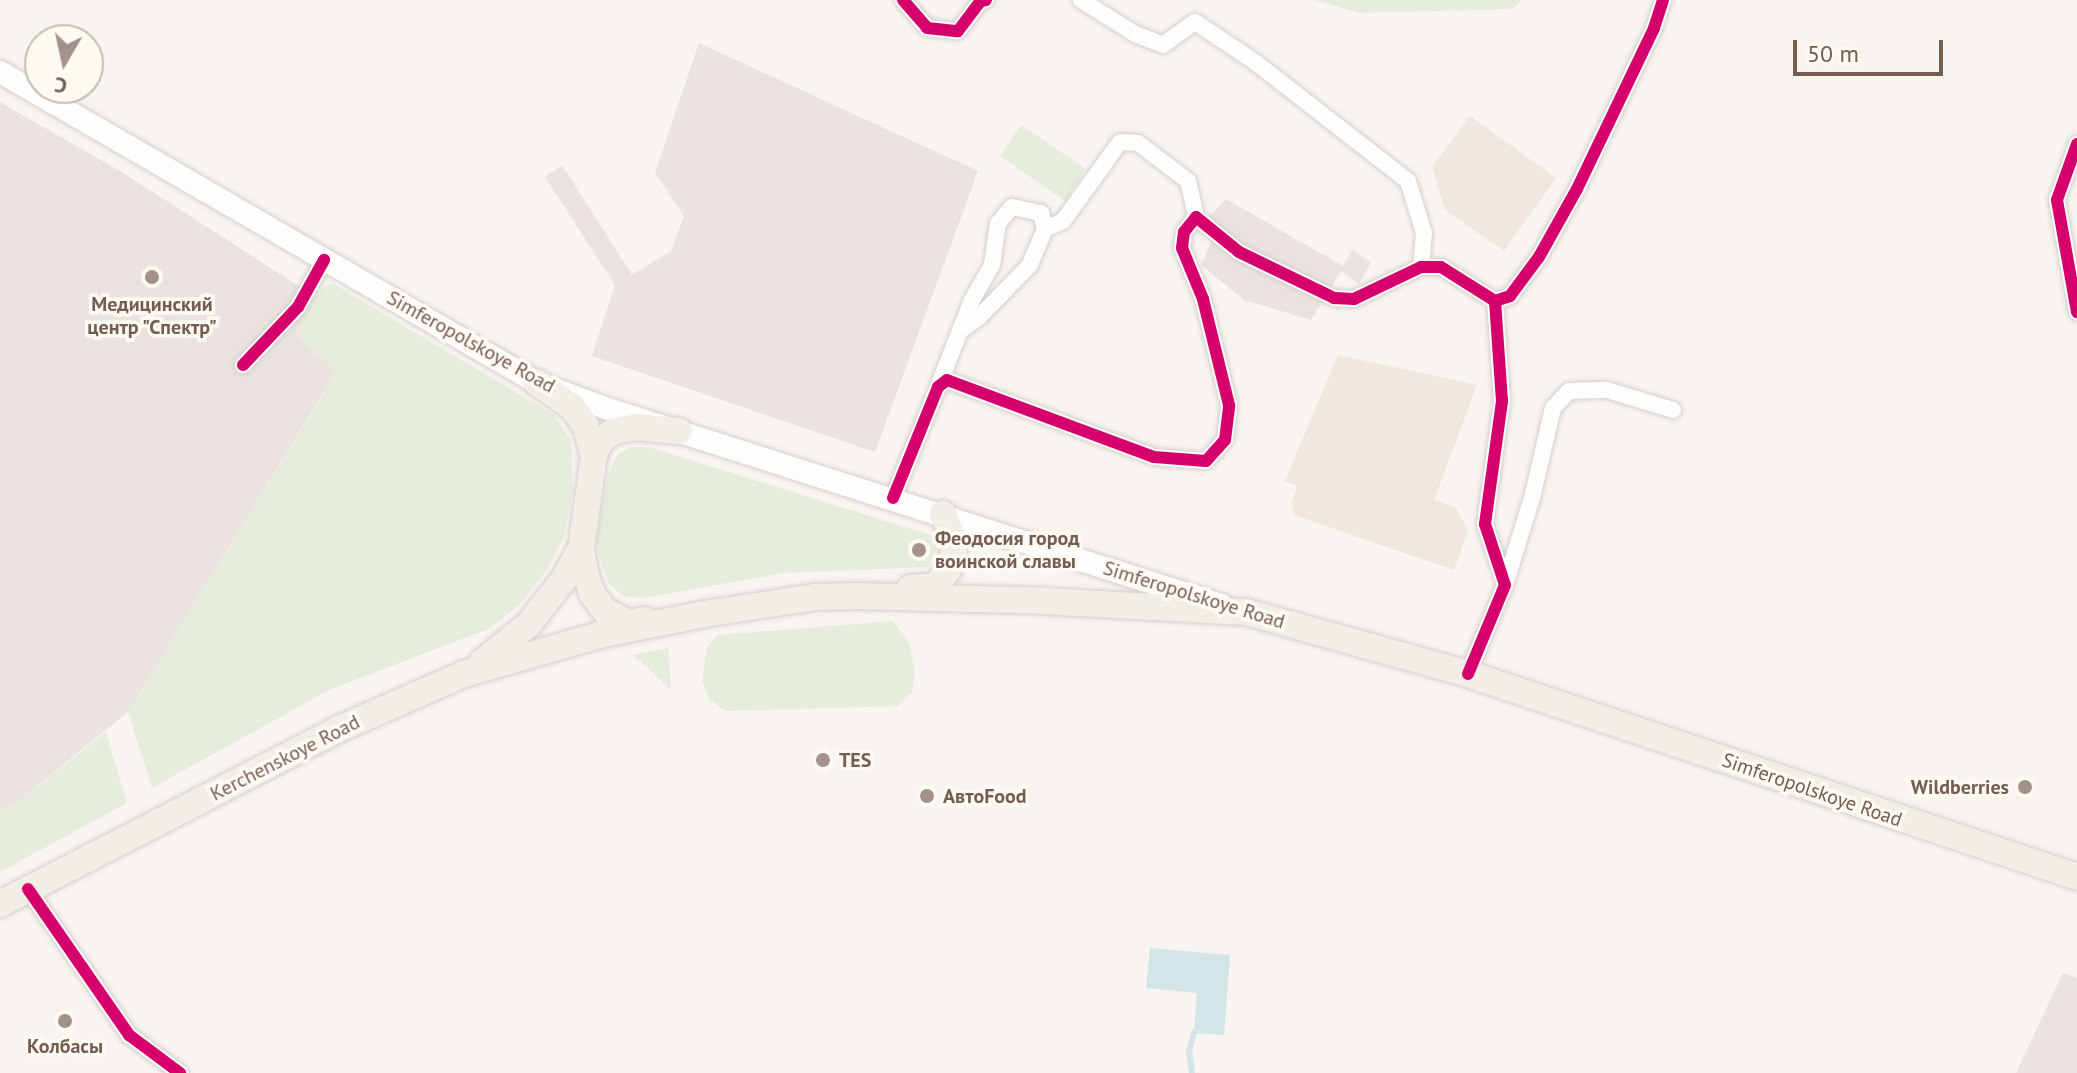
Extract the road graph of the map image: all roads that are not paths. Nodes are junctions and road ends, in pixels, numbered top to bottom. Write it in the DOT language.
graph roads {
  1 [pos="903,0"];
  2 [pos="986,0"];
  3 [pos="1081,0"];
  4 [pos="1663,0"];
  5 [pos="0,72"];
  6 [pos="2077,144"];
  7 [pos="1196,217"];
  8 [pos="1045,229"];
  9 [pos="324,260"];
  10 [pos="1421,267"];
  11 [pos="1495,301"];
  12 [pos="2077,312"];
  13 [pos="961,330"];
  14 [pos="243,365"];
  15 [pos="536,382"];
  16 [pos="938,387"];
  17 [pos="1673,410"];
  18 [pos="679,431"];
  19 [pos="594,456"];
  20 [pos="893,498"];
  21 [pos="943,514"];
  22 [pos="581,548"];
  23 [pos="1505,585"];
  24 [pos="899,596"];
  25 [pos="1246,612"];
  26 [pos="704,614"];
  27 [pos="464,674"];
  28 [pos="1468,674"];
  29 [pos="2077,877"];
  30 [pos="28,889"];
  31 [pos="0,904"];
  32 [pos="180,1073"];
  1 -- 2 [label="street"];
  3 -- 10 [label="street"];
  4 -- 11 [label="street"];
  5 -- 9 [label="main road, Simferopolskoye Road"];
  6 -- 12 [label="street"];
  7 -- 8 [label="street"];
  7 -- 10 [label="street"];
  7 -- 16 [label="street"];
  8 -- 13 [label="street"];
  8 -- 13 [label="street"];
  9 -- 14 [label="street"];
  9 -- 15 [label="main road, Simferopolskoye Road"];
  10 -- 11 [label="street"];
  11 -- 23 [label="street"];
  13 -- 16 [label="street"];
  15 -- 18 [label="main road, Simferopolskoye Road"];
  15 -- 19 [label="main road"];
  16 -- 20 [label="street"];
  17 -- 23 [label="street"];
  18 -- 19 [label="main road"];
  18 -- 20 [label="main road, Simferopolskoye Road"];
  19 -- 22 [label="main road"];
  20 -- 21 [label="main road, Simferopolskoye Road"];
  21 -- 24 [label="main road"];
  21 -- 25 [label="main road, Simferopolskoye Road"];
  22 -- 26 [label="main road"];
  22 -- 27 [label="main road"];
  23 -- 28 [label="street"];
  24 -- 25 [label="main road"];
  24 -- 26 [label="main road"];
  25 -- 28 [label="main road, Simferopolskoye Road"];
  26 -- 27 [label="main road, Kerchenskoye Road"];
  27 -- 30 [label="main road, Kerchenskoye Road"];
  28 -- 29 [label="main road, Simferopolskoye Road"];
  30 -- 31 [label="main road, Kerchenskoye Road"];
  30 -- 32 [label="street"];
}
